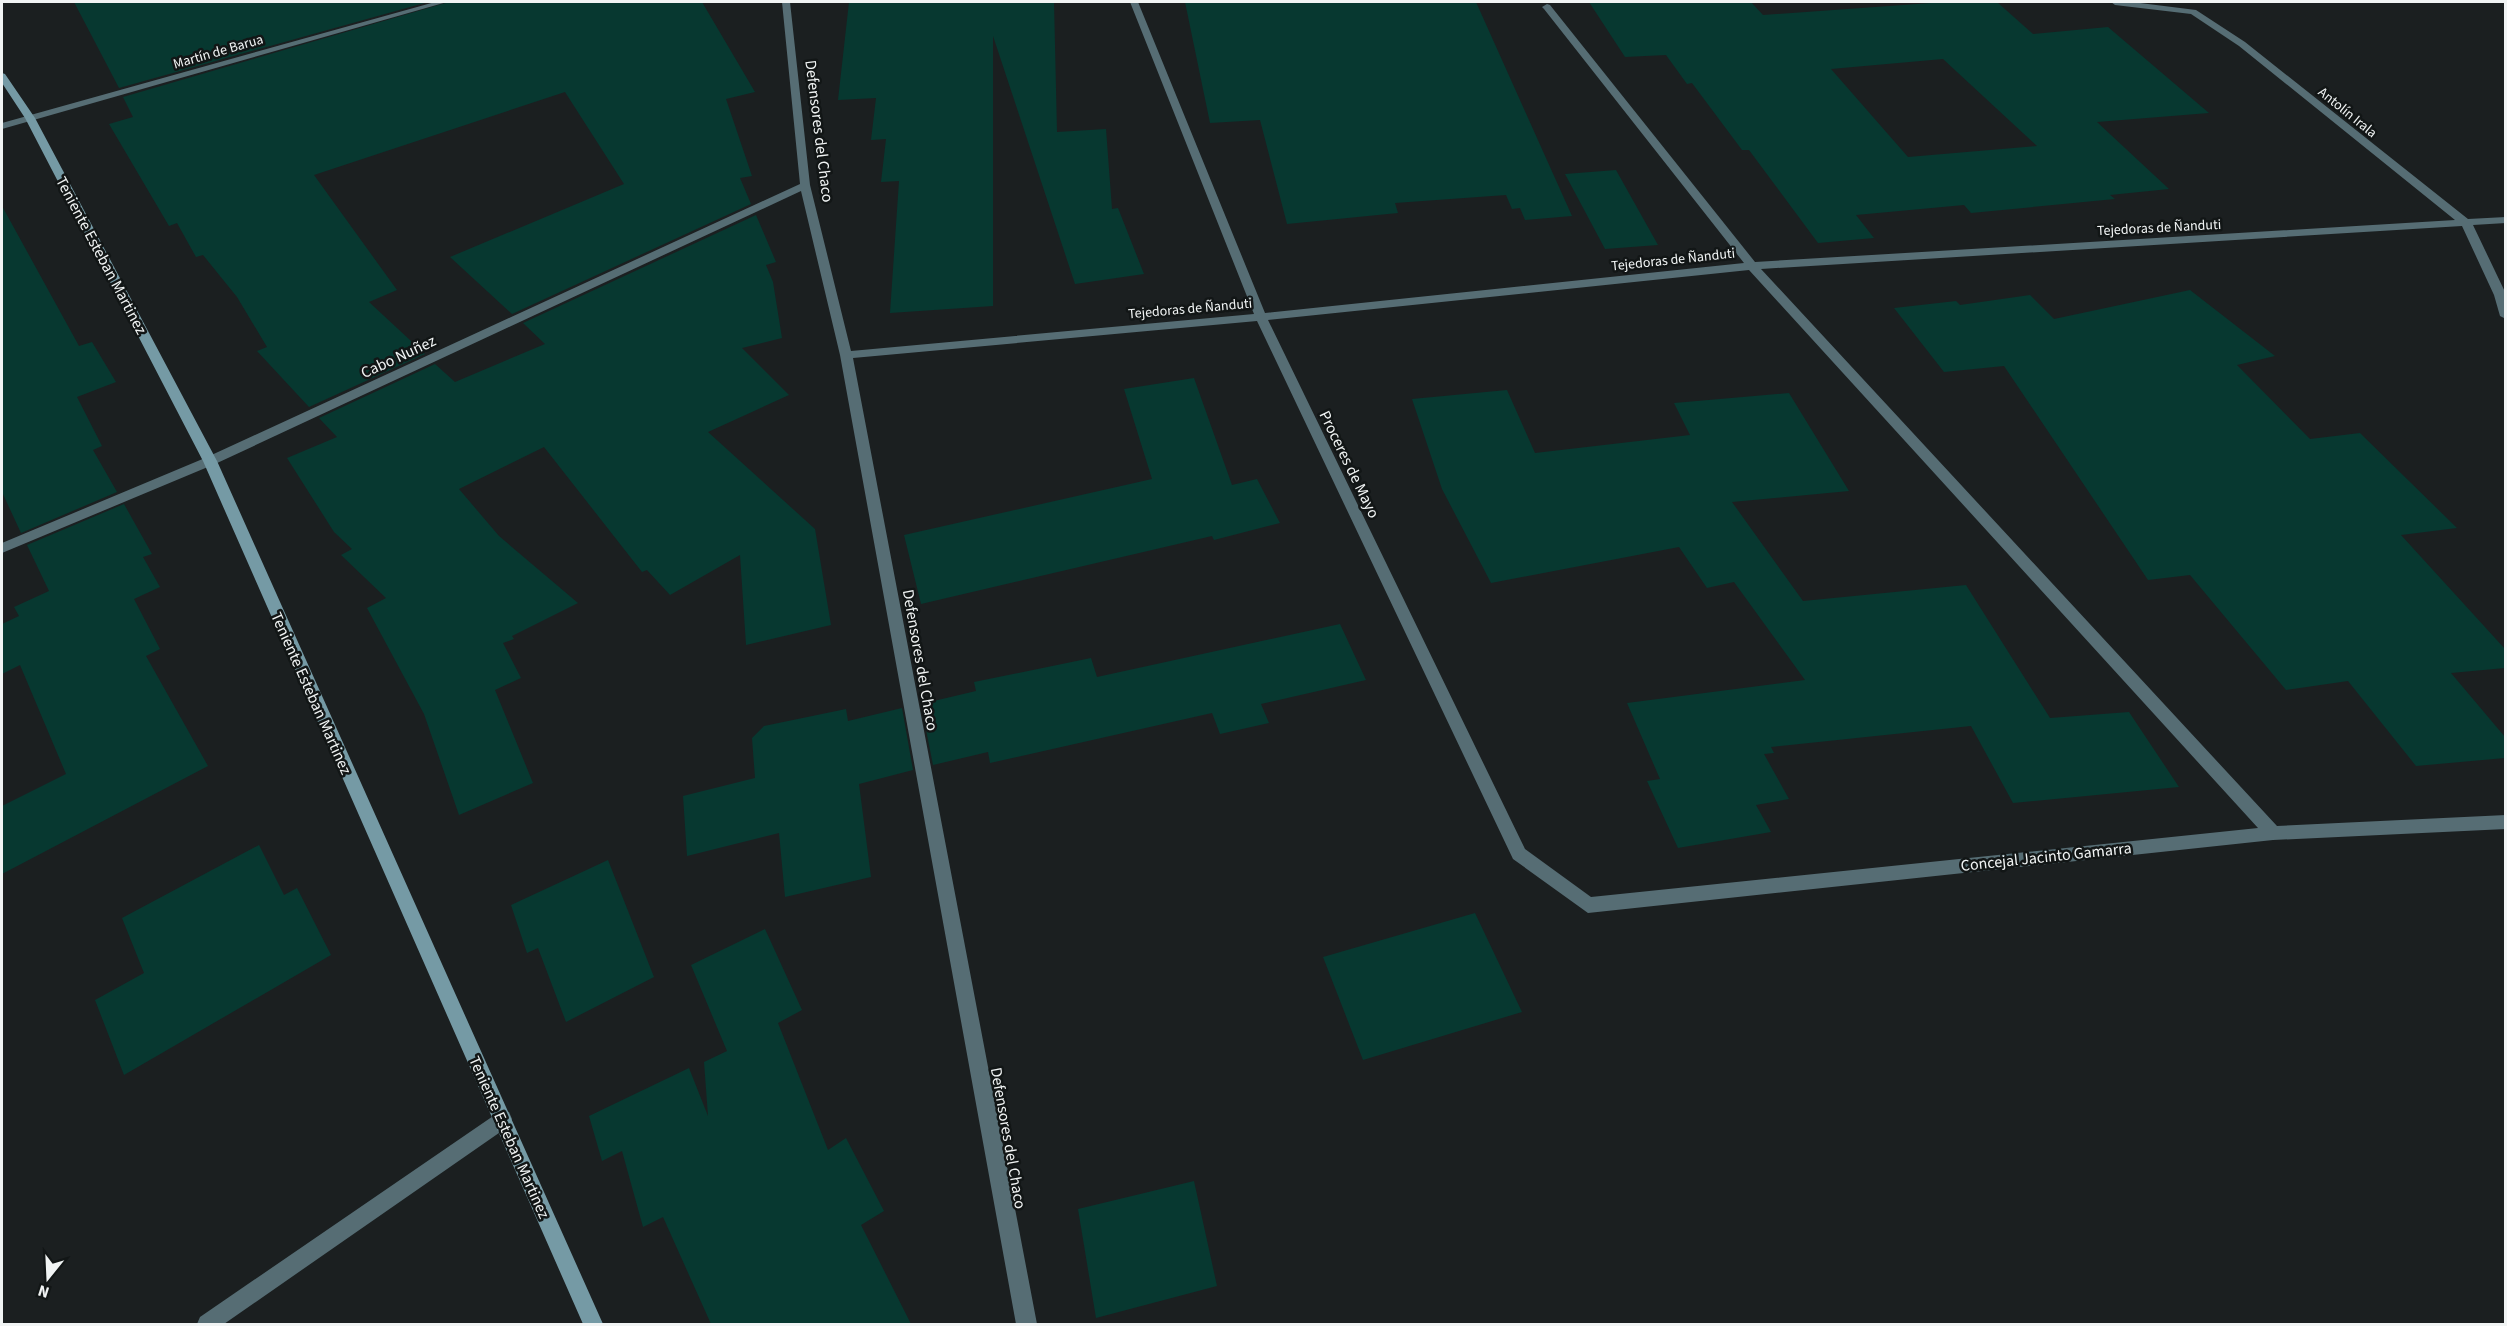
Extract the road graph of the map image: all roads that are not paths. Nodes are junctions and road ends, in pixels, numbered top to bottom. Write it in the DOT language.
graph roads {
  1 [pos="443,2"];
  2 [pos="786,2"];
  3 [pos="1134,2"];
  4 [pos="2115,2"];
  5 [pos="1547,7"];
  6 [pos="2,76"];
  7 [pos="30,118"];
  8 [pos="2,126"];
  9 [pos="805,185"];
  10 [pos="2505,220"];
  11 [pos="2467,224"];
  12 [pos="1752,266"];
  13 [pos="2505,316"];
  14 [pos="1261,317"];
  15 [pos="846,355"];
  16 [pos="210,461"];
  17 [pos="2,548"];
  18 [pos="2505,822"];
  19 [pos="2273,833"];
  20 [pos="1588,905"];
  21 [pos="502,1119"];
  22 [pos="207,1324"];
  23 [pos="593,1324"];
  24 [pos="1026,1324"];
  1 -- 7 [label="street, Martín de Barua"];
  2 -- 9 [label="street, Defensores del Chaco"];
  3 -- 14 [label="street, Proceres de Mayo"];
  4 -- 11 [label="street, Antolín Irala"];
  5 -- 12 [label="street"];
  6 -- 7 [label="street, Teniente Esteban Martinez"];
  7 -- 8 [label="street, Martín de Barua"];
  7 -- 16 [label="street, Teniente Esteban Martinez"];
  9 -- 15 [label="street, Defensores del Chaco"];
  9 -- 16 [label="street, Cabo Nuñez"];
  10 -- 11 [label="street, Tejedoras de Ñanduti"];
  11 -- 12 [label="street, Tejedoras de Ñanduti"];
  11 -- 13 [label="street, Antolín Irala"];
  12 -- 14 [label="street, Tejedoras de Ñanduti"];
  12 -- 19 [label="street"];
  14 -- 15 [label="street, Tejedoras de Ñanduti"];
  14 -- 20 [label="street, Proceres de Mayo"];
  15 -- 24 [label="street, Defensores del Chaco"];
  16 -- 17 [label="street, Cabo Nuñez"];
  16 -- 21 [label="street, Teniente Esteban Martinez"];
  18 -- 19 [label="street, Concejal Jacinto Gamarra"];
  19 -- 20 [label="street, Concejal Jacinto Gamarra"];
  21 -- 22 [label="street"];
  21 -- 23 [label="street, Teniente Esteban Martinez"];
}
